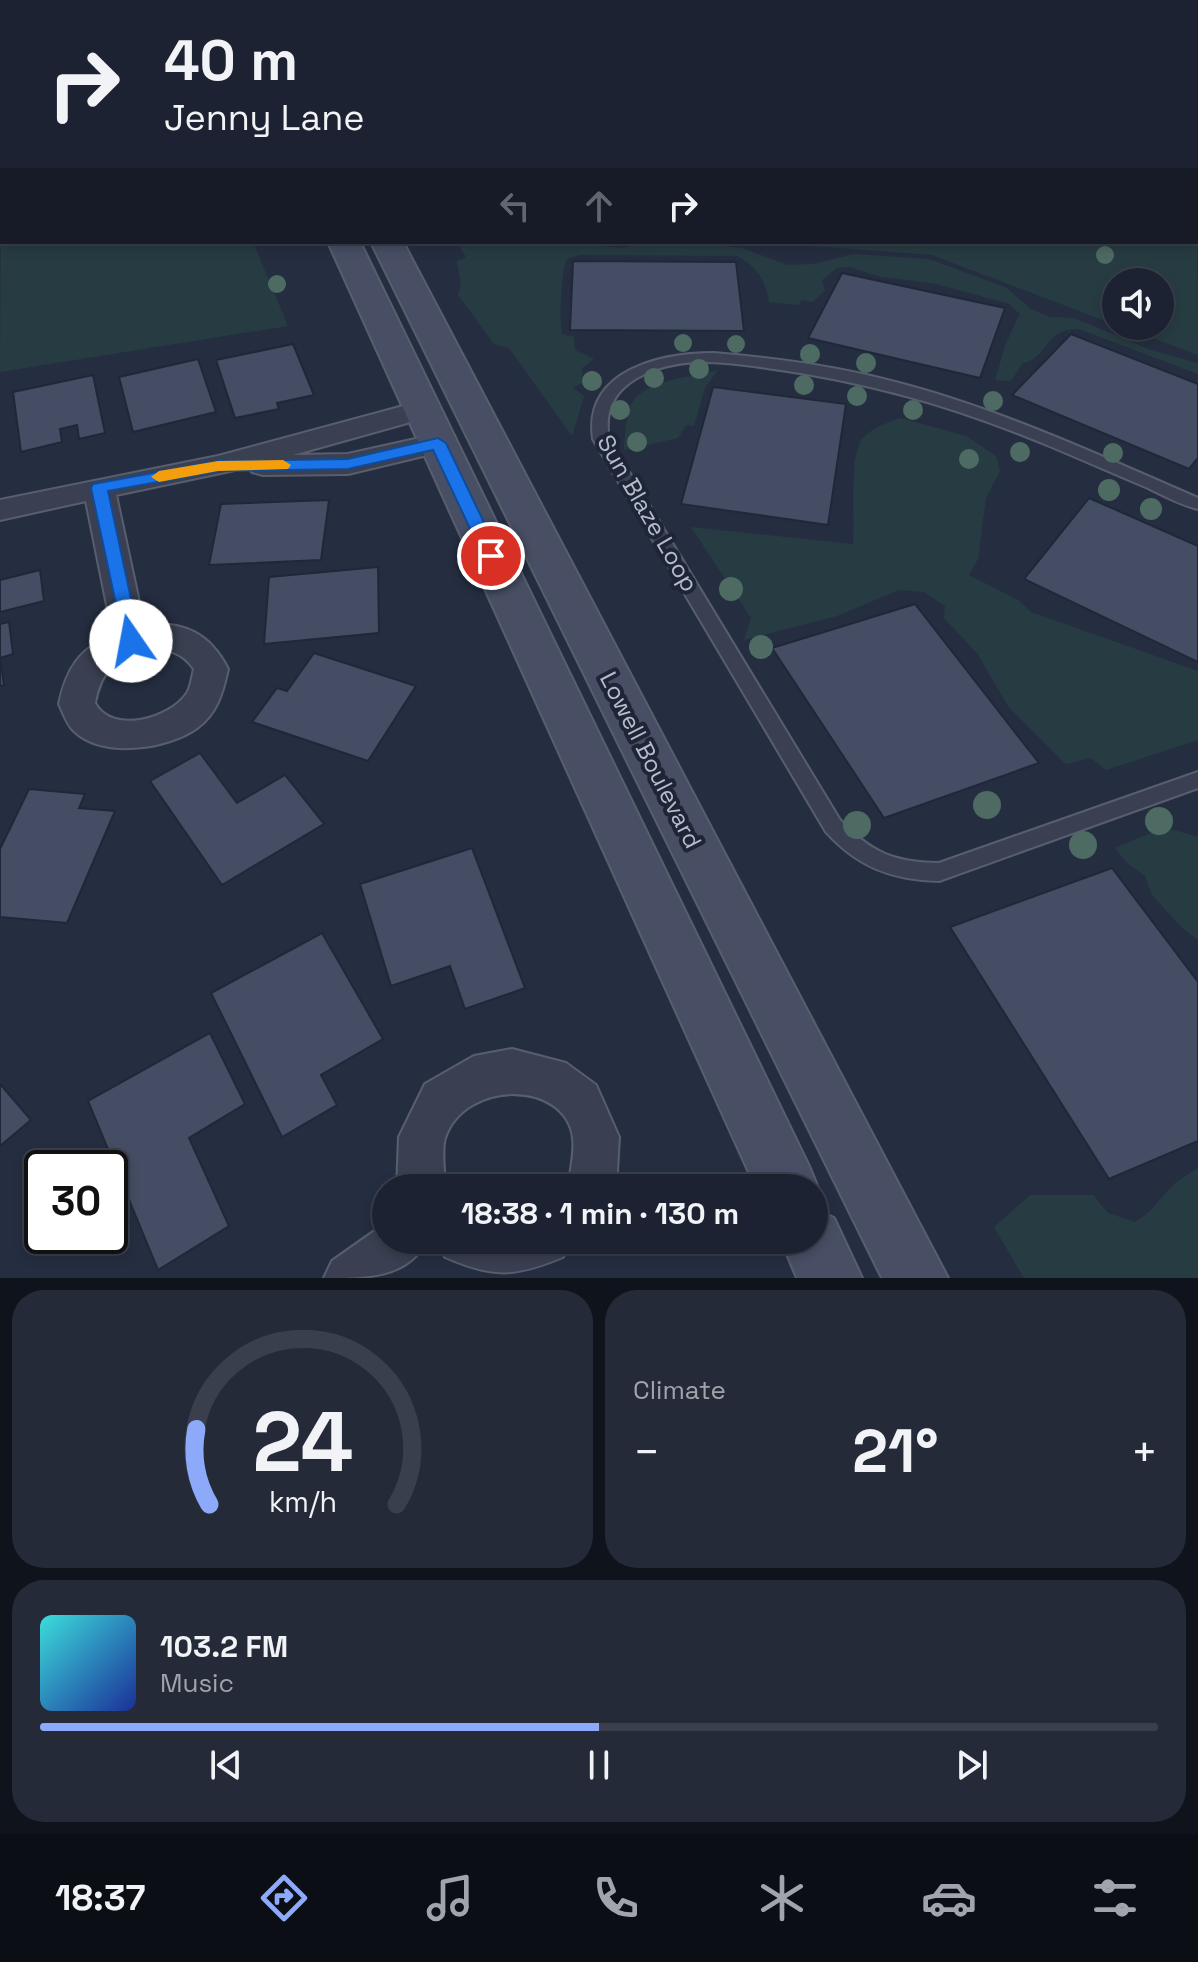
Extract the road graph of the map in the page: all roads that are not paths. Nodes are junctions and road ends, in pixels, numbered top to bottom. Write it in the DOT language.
graph roads {
  1 [pos="345,244"];
  2 [pos="388,244"];
  3 [pos="430,427"];
  4 [pos="99,488"];
  5 [pos="1198,504"];
  6 [pos="0,510"];
  7 [pos="131,641"];
  8 [pos="1198,780"];
  9 [pos="419,1174"];
  10 [pos="596,1174"];
  11 [pos="780,1174"];
  12 [pos="383,1254"];
  13 [pos="819,1254"];
  14 [pos="349,1278"];
  15 [pos="830,1278"];
  16 [pos="916,1278"];
  1 -- 3 [label="main road"];
  2 -- 16 [label="main road, Lowell Boulevard"];
  3 -- 4 [label="street"];
  3 -- 11 [label="main road"];
  4 -- 6 [label="street"];
  4 -- 7 [label="street"];
  5 -- 8 [label="lane, Sun Blaze Loop"];
  9 -- 10 [label="street"];
  12 -- 14 [label="street"];
  13 -- 15 [label="main road"];
}
